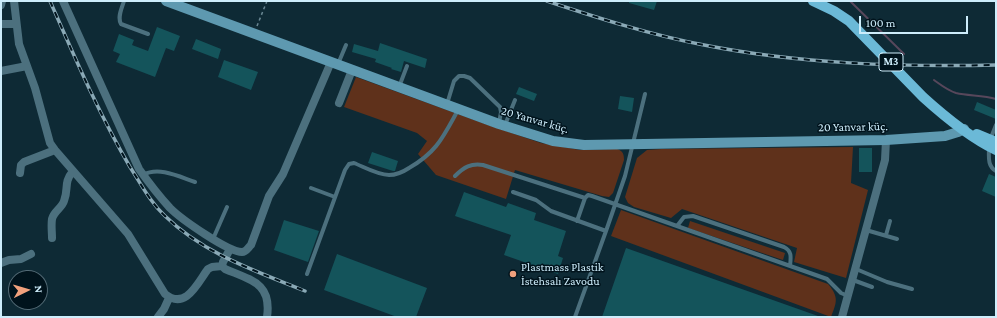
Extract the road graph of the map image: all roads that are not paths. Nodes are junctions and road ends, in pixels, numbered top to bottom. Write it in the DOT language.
graph roads {
  1 [pos="2,1"];
  2 [pos="14,1"];
  3 [pos="62,1"];
  4 [pos="124,1"];
  5 [pos="166,1"];
  6 [pos="814,1"];
  7 [pos="1,5"];
  8 [pos="1,24"];
  9 [pos="16,24"];
  10 [pos="148,34"];
  11 [pos="346,45"];
  12 [pos="335,63"];
  13 [pos="27,66"];
  14 [pos="407,66"];
  15 [pos="352,70"];
  16 [pos="1,71"];
  17 [pos="399,88"];
  18 [pos="645,94"];
  19 [pos="515,100"];
  20 [pos="339,103"];
  21 [pos="447,105"];
  22 [pos="458,109"];
  23 [pos="502,124"];
  24 [pos="996,125"];
  25 [pos="964,129"];
  26 [pos="886,140"];
  27 [pos="633,144"];
  28 [pos="993,144"];
  29 [pos="55,150"];
  30 [pos="996,171"];
  31 [pos="73,172"];
  32 [pos="20,173"];
  33 [pos="143,175"];
  34 [pos="455,176"];
  35 [pos="195,182"];
  36 [pos="311,188"];
  37 [pos="513,192"];
  38 [pos="335,197"];
  39 [pos="585,198"];
  40 [pos="616,204"];
  41 [pos="227,207"];
  42 [pos="577,221"];
  43 [pos="890,221"];
  44 [pos="677,226"];
  45 [pos="866,229"];
  46 [pos="606,231"];
  47 [pos="886,235"];
  48 [pos="52,238"];
  49 [pos="213,239"];
  50 [pos="898,239"];
  51 [pos="230,249"];
  52 [pos="31,254"];
  53 [pos="1,263"];
  54 [pos="222,266"];
  55 [pos="790,266"];
  56 [pos="856,269"];
  57 [pos="307,274"];
  58 [pos="853,280"];
  59 [pos="872,287"];
  60 [pos="912,289"];
  61 [pos="848,296"];
  62 [pos="170,298"];
  63 [pos="158,317"];
  64 [pos="267,317"];
  65 [pos="575,317"];
  66 [pos="842,317"];
  1 -- 7 [label="street"];
  2 -- 9 [label="street"];
  3 -- 33 [label="street"];
  4 -- 10 [label="lane"];
  5 -- 12 [label="street, 20 Yanvar küç."];
  6 -- 25 [label="main road, M3"];
  8 -- 9 [label="street"];
  9 -- 13 [label="street"];
  11 -- 12 [label="lane"];
  12 -- 15 [label="street, 20 Yanvar küç."];
  12 -- 51 [label="street"];
  13 -- 16 [label="street"];
  13 -- 29 [label="street"];
  14 -- 17 [label="lane"];
  15 -- 17 [label="street, 20 Yanvar küç."];
  15 -- 20 [label="street"];
  17 -- 21 [label="street, 20 Yanvar küç."];
  18 -- 27 [label="lane"];
  19 -- 23 [label="lane"];
  21 -- 22 [label="street, 20 Yanvar küç."];
  21 -- 23 [label="lane"];
  22 -- 23 [label="street, 20 Yanvar küç."];
  22 -- 38 [label="lane"];
  23 -- 27 [label="street, 20 Yanvar küç."];
  24 -- 28 [label="lane"];
  25 -- 26 [label="street, 20 Yanvar küç."];
  25 -- 28 [label="main road, M3"];
  26 -- 27 [label="street, 20 Yanvar küç."];
  26 -- 45 [label="street"];
  27 -- 40 [label="lane"];
  28 -- 30 [label="lane"];
  29 -- 31 [label="street"];
  29 -- 32 [label="street"];
  31 -- 48 [label="street"];
  31 -- 62 [label="street"];
  33 -- 35 [label="lane"];
  33 -- 49 [label="street"];
  34 -- 39 [label="lane"];
  36 -- 38 [label="lane"];
  37 -- 42 [label="lane"];
  38 -- 57 [label="lane"];
  39 -- 40 [label="lane"];
  39 -- 42 [label="lane"];
  40 -- 44 [label="lane"];
  40 -- 46 [label="lane"];
  41 -- 49 [label="lane"];
  42 -- 46 [label="lane"];
  43 -- 47 [label="lane"];
  44 -- 55 [label="lane"];
  44 -- 55 [label="lane"];
  45 -- 47 [label="lane"];
  45 -- 56 [label="street"];
  46 -- 65 [label="lane"];
  47 -- 50 [label="lane"];
  49 -- 51 [label="street"];
  51 -- 54 [label="street"];
  52 -- 53 [label="street"];
  54 -- 62 [label="street"];
  54 -- 64 [label="street"];
  55 -- 61 [label="lane"];
  56 -- 58 [label="street"];
  56 -- 60 [label="lane"];
  58 -- 59 [label="lane"];
  58 -- 61 [label="street"];
  61 -- 66 [label="street"];
  62 -- 63 [label="street"];
}
